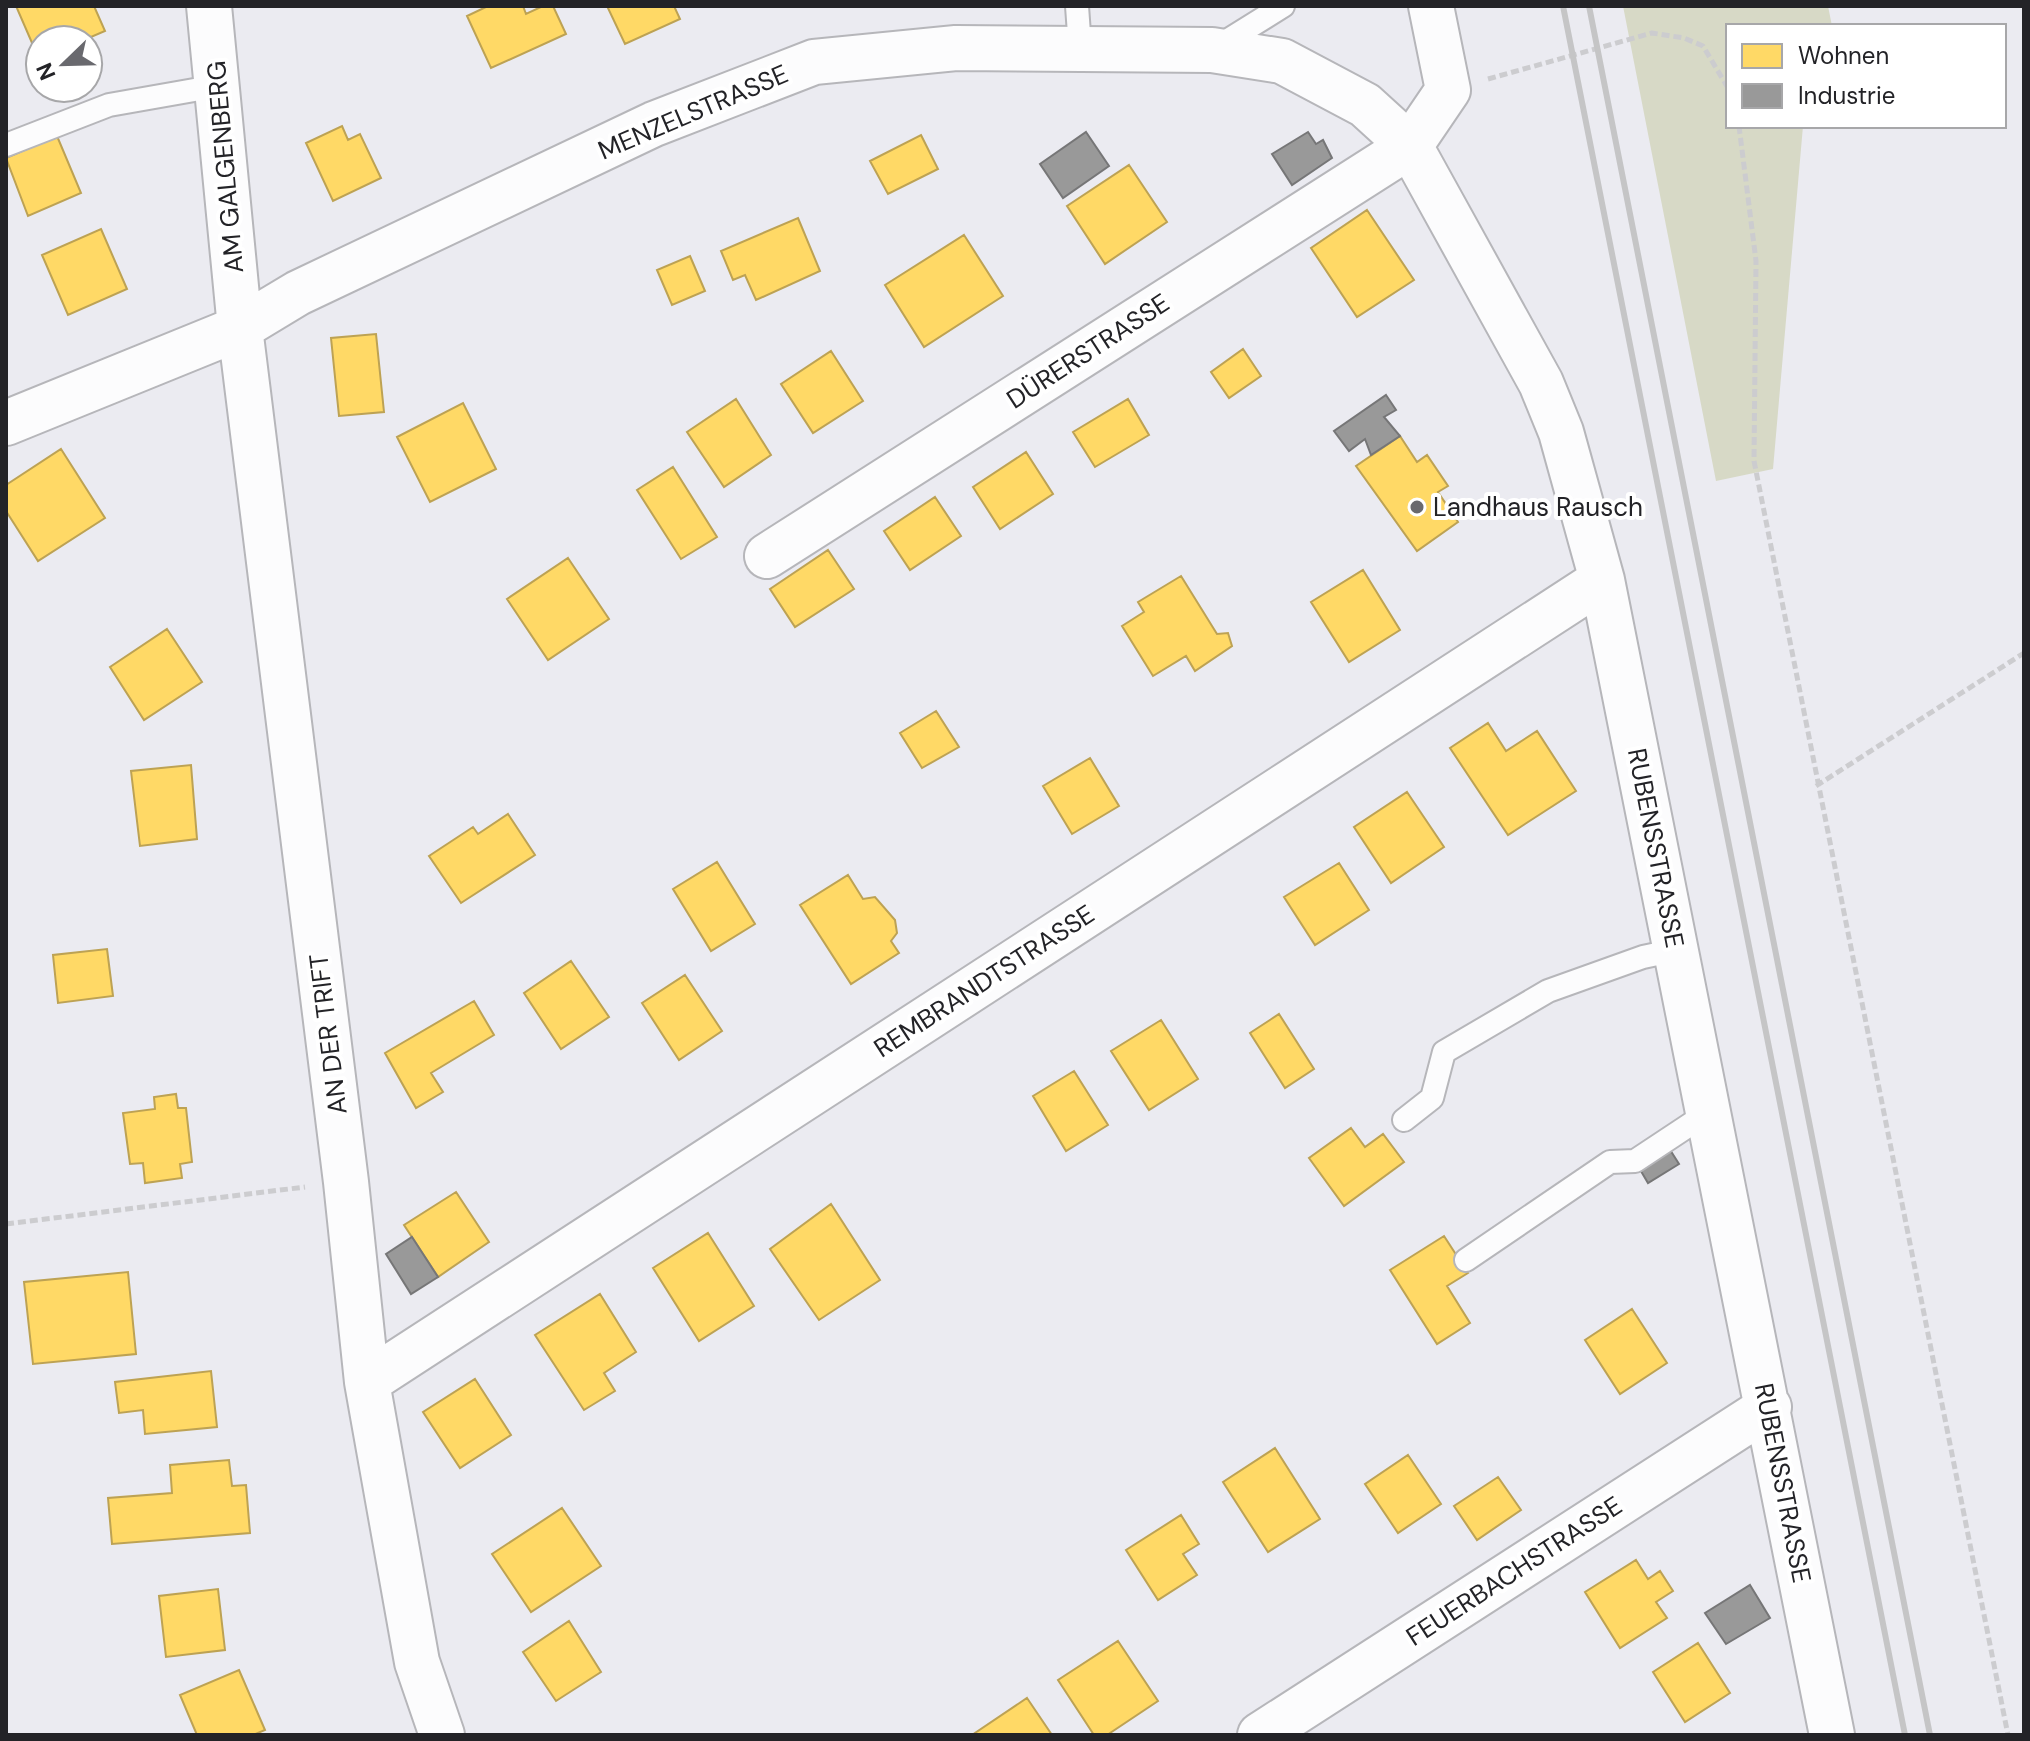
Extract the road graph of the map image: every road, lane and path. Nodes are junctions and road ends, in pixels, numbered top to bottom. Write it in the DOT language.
graph roads {
  1 [pos="209,6"];
  2 [pos="1283,6"];
  3 [pos="1431,6"];
  4 [pos="1079,27"];
  5 [pos="1212,50"];
  6 [pos="1726,85"];
  7 [pos="217,86"];
  8 [pos="1448,90"];
  9 [pos="1739,128"];
  10 [pos="6,145"];
  11 [pos="1410,146"];
  12 [pos="240,328"];
  13 [pos="6,423"];
  14 [pos="767,556"];
  15 [pos="1602,580"];
  16 [pos="2024,653"];
  17 [pos="1816,786"];
  18 [pos="1676,950"];
  19 [pos="1709,1112"];
  20 [pos="1404,1120"];
  21 [pos="346,1182"];
  22 [pos="6,1224"];
  23 [pos="1466,1260"];
  24 [pos="367,1382"];
  25 [pos="1769,1407"];
  26 [pos="442,1735"];
  27 [pos="1260,1735"];
  28 [pos="1832,1735"];
  29 [pos="2008,1735"];
  1 -- 7 [label="street, AM GALGENBERG"];
  2 -- 5 [label="lane"];
  3 -- 8 [label="street"];
  4 -- 5 [label="street, MENZELSTRASSE"];
  4 -- 12 [label="street, MENZELSTRASSE"];
  5 -- 11 [label="street, MENZELSTRASSE"];
  6 -- 8 [label="path"];
  7 -- 10 [label="lane"];
  7 -- 12 [label="street, AM GALGENBERG"];
  8 -- 11 [label="street"];
  9 -- 17 [label="path"];
  11 -- 14 [label="street, DÜRERSTRASSE"];
  11 -- 15 [label="street, RUBENSSTRASSE"];
  12 -- 13 [label="street, MENZELSTRASSE"];
  12 -- 21 [label="street, AN DER TRIFT"];
  15 -- 18 [label="street, RUBENSSTRASSE"];
  15 -- 24 [label="street, REMBRANDTSTRASSE"];
  16 -- 17 [label="path"];
  17 -- 29 [label="path"];
  18 -- 19 [label="street, RUBENSSTRASSE"];
  18 -- 20 [label="lane"];
  19 -- 23 [label="lane"];
  19 -- 25 [label="street, RUBENSSTRASSE"];
  21 -- 22 [label="path"];
  21 -- 24 [label="street, AN DER TRIFT"];
  24 -- 26 [label="street, AN DER TRIFT"];
  25 -- 27 [label="street, FEUERBACHSTRASSE"];
  25 -- 28 [label="street, RUBENSSTRASSE"];
}
